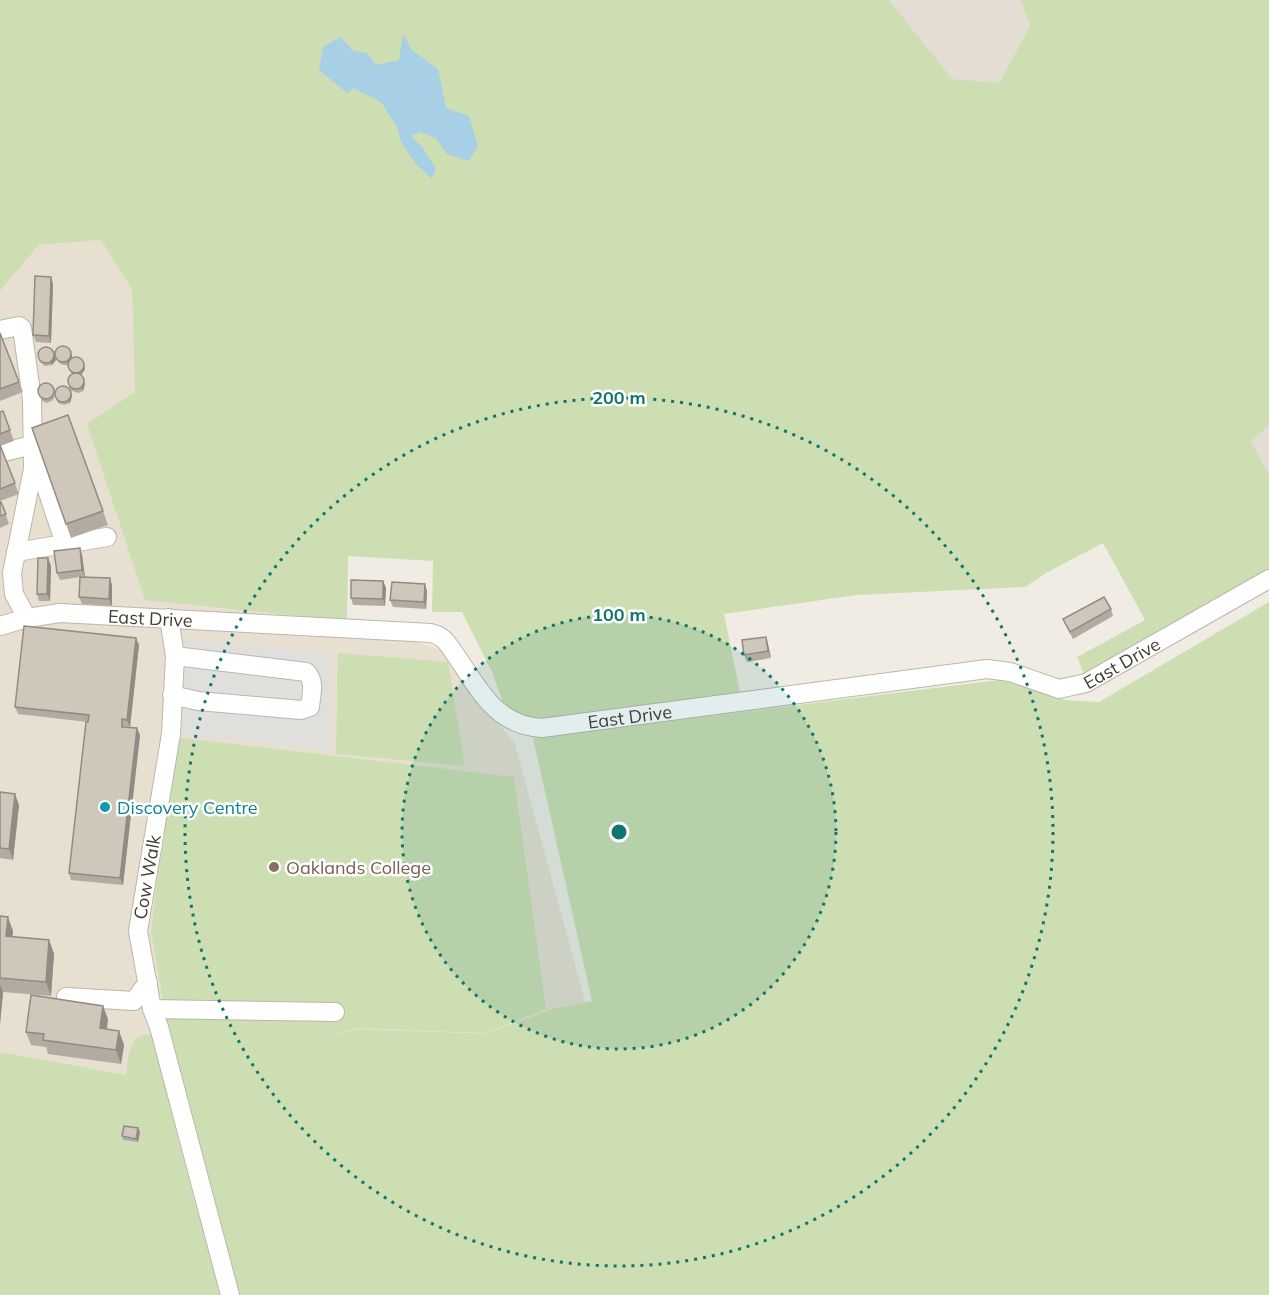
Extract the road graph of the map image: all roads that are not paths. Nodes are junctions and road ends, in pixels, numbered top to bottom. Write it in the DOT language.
graph roads {
  1 [pos="0,330"];
  2 [pos="33,445"];
  3 [pos="0,453"];
  4 [pos="107,537"];
  5 [pos="0,541"];
  6 [pos="17,543"];
  7 [pos="65,544"];
  8 [pos="1269,579"];
  9 [pos="27,618"];
  10 [pos="169,618"];
  11 [pos="0,626"];
  12 [pos="175,656"];
  13 [pos="172,695"];
  14 [pos="148,982"];
  15 [pos="66,997"];
  16 [pos="152,1009"];
  17 [pos="335,1012"];
  18 [pos="230,1295"];
  1 -- 2 [label="lane"];
  2 -- 3 [label="lane"];
  2 -- 6 [label="lane"];
  2 -- 7 [label="lane"];
  4 -- 7 [label="lane"];
  5 -- 6 [label="lane"];
  6 -- 7 [label="lane"];
  6 -- 9 [label="lane"];
  8 -- 10 [label="lane, East Drive"];
  9 -- 10 [label="lane, East Drive"];
  9 -- 11 [label="lane, East Drive"];
  10 -- 12 [label="lane, Cow Walk"];
  12 -- 13 [label="lane, Cow Walk"];
  12 -- 13 [label="lane"];
  13 -- 14 [label="lane, Cow Walk"];
  14 -- 15 [label="lane"];
  14 -- 16 [label="lane, Cow Walk"];
  16 -- 17 [label="lane"];
  16 -- 18 [label="lane, Cow Walk"];
}
